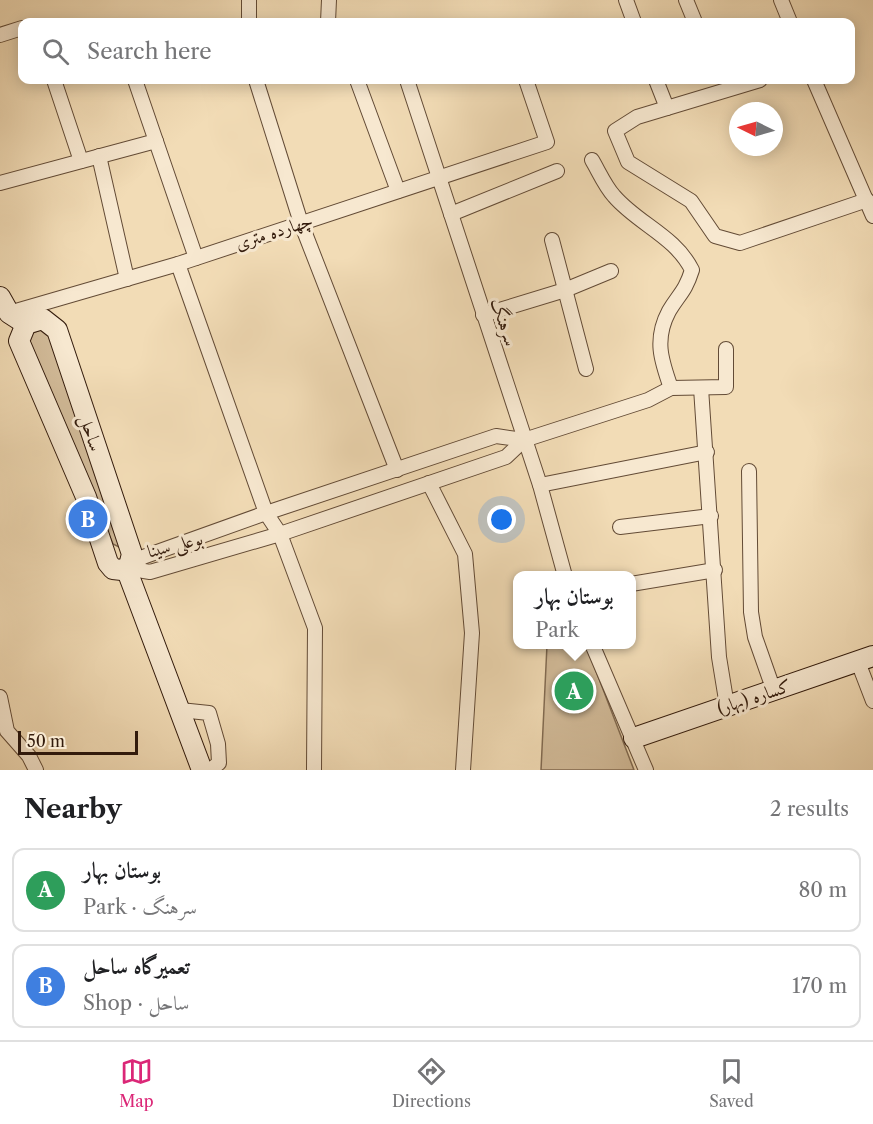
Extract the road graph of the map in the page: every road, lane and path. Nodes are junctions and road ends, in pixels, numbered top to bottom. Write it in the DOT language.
graph roads {
  1 [pos="249,0"];
  2 [pos="330,0"];
  3 [pos="626,0"];
  4 [pos="686,0"];
  5 [pos="781,0"];
  6 [pos="249,18"];
  7 [pos="328,18"];
  8 [pos="633,18"];
  9 [pos="693,18"];
  10 [pos="788,18"];
  11 [pos="18,29"];
  12 [pos="0,35"];
  13 [pos="55,84"];
  14 [pos="136,84"];
  15 [pos="257,84"];
  16 [pos="358,84"];
  17 [pos="408,84"];
  18 [pos="527,84"];
  19 [pos="658,84"];
  20 [pos="816,84"];
  21 [pos="720,85"];
  22 [pos="667,108"];
  23 [pos="156,141"];
  24 [pos="99,156"];
  25 [pos="592,160"];
  26 [pos="81,161"];
  27 [pos="557,171"];
  28 [pos="439,177"];
  29 [pos="0,183"];
  30 [pos="398,191"];
  31 [pos="867,200"];
  32 [pos="450,214"];
  33 [pos="873,216"];
  34 [pos="301,223"];
  35 [pos="552,240"];
  36 [pos="196,258"];
  37 [pos="178,264"];
  38 [pos="611,271"];
  39 [pos="127,279"];
  40 [pos="565,290"];
  41 [pos="3,308"];
  42 [pos="483,315"];
  43 [pos="26,324"];
  44 [pos="726,349"];
  45 [pos="586,369"];
  46 [pos="671,388"];
  47 [pos="701,388"];
  48 [pos="524,440"];
  49 [pos="707,452"];
  50 [pos="397,470"];
  51 [pos="749,471"];
  52 [pos="429,483"];
  53 [pos="540,485"];
  54 [pos="266,513"];
  55 [pos="711,516"];
  56 [pos="620,526"];
  57 [pos="280,534"];
  58 [pos="126,568"];
  59 [pos="716,570"];
  60 [pos="564,571"];
  61 [pos="636,583"];
  62 [pos="594,649"];
  63 [pos="866,659"];
  64 [pos="774,691"];
  65 [pos="0,697"];
  66 [pos="873,701"];
  67 [pos="727,706"];
  68 [pos="180,710"];
  69 [pos="634,738"];
  70 [pos="36,770"];
  71 [pos="202,770"];
  72 [pos="210,770"];
  73 [pos="314,770"];
  74 [pos="463,770"];
  75 [pos="646,770"];
  1 -- 6 [label="street"];
  2 -- 7 [label="street"];
  3 -- 8 [label="street"];
  4 -- 9 [label="street"];
  5 -- 10 [label="street"];
  11 -- 12 [label="street"];
  13 -- 26 [label="street"];
  14 -- 23 [label="street"];
  15 -- 34 [label="street"];
  16 -- 30 [label="street"];
  17 -- 28 [label="street, سرهنگ"];
  18 -- 28 [label="street, چهارده متری"];
  19 -- 22 [label="street"];
  20 -- 31 [label="street"];
  21 -- 22 [label="street"];
  22 -- 31 [label="street"];
  23 -- 24 [label="street"];
  23 -- 36 [label="street"];
  24 -- 26 [label="street"];
  24 -- 39 [label="street"];
  25 -- 46 [label="street"];
  26 -- 29 [label="street"];
  27 -- 32 [label="street"];
  28 -- 30 [label="street, چهارده متری"];
  28 -- 32 [label="street, سرهنگ"];
  30 -- 34 [label="street, چهارده متری"];
  31 -- 33 [label="street"];
  32 -- 42 [label="street, سرهنگ"];
  34 -- 36 [label="street, چهارده متری"];
  34 -- 50 [label="street"];
  35 -- 40 [label="street"];
  36 -- 37 [label="street, چهارده متری"];
  37 -- 39 [label="street, چهارده متری"];
  37 -- 54 [label="street"];
  38 -- 40 [label="street"];
  39 -- 41 [label="street, چهارده متری"];
  40 -- 42 [label="street"];
  40 -- 45 [label="street"];
  41 -- 43 [label="street, ساحل"];
  42 -- 48 [label="street, سرهنگ"];
  43 -- 58 [label="street, ساحل"];
  43 -- 58 [label="street, ساحل"];
  44 -- 47 [label="street, بوعلی سینا"];
  46 -- 47 [label="street, بوعلی سینا"];
  46 -- 48 [label="street, بوعلی سینا"];
  47 -- 49 [label="street"];
  48 -- 50 [label="street, بوعلی سینا"];
  48 -- 52 [label="street, بوعلی سینا"];
  48 -- 53 [label="street, سرهنگ"];
  49 -- 53 [label="street"];
  49 -- 55 [label="street"];
  50 -- 54 [label="street, بوعلی سینا"];
  51 -- 64 [label="street"];
  52 -- 57 [label="street, بوعلی سینا"];
  52 -- 74 [label="street"];
  53 -- 60 [label="street, سرهنگ"];
  54 -- 57 [label="street"];
  54 -- 58 [label="street, بوعلی سینا"];
  55 -- 56 [label="street"];
  55 -- 59 [label="street"];
  57 -- 58 [label="street, بوعلی سینا"];
  57 -- 73 [label="street"];
  58 -- 68 [label="street, ساحل"];
  59 -- 61 [label="street"];
  59 -- 67 [label="street"];
  62 -- 69 [label="street"];
  63 -- 64 [label="street, کساره (بهار)"];
  63 -- 66 [label="street"];
  64 -- 67 [label="street, کساره (بهار)"];
  65 -- 70 [label="street"];
  67 -- 69 [label="street, کساره (بهار)"];
  68 -- 71 [label="street, ساحل"];
  68 -- 72 [label="street"];
  69 -- 75 [label="street"];
}
